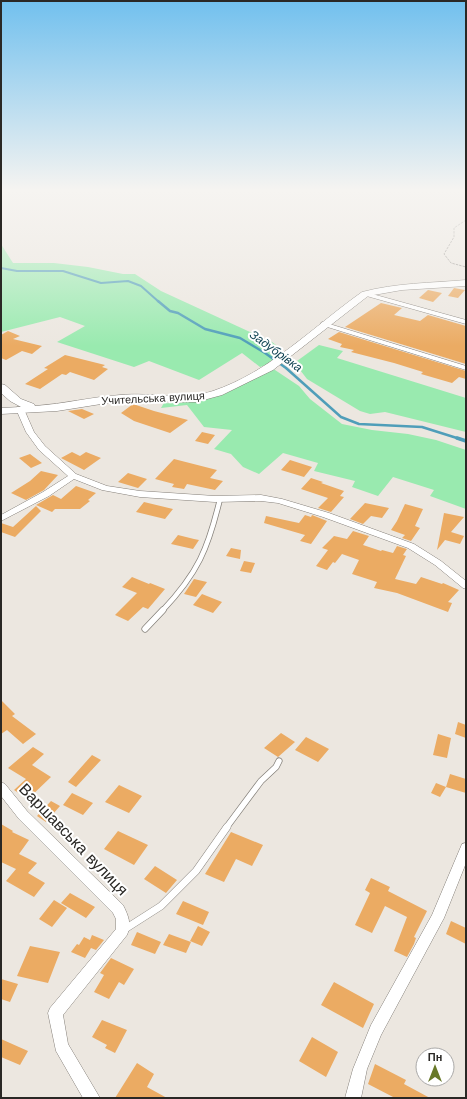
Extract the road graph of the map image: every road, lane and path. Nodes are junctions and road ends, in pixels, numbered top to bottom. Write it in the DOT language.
graph roads {
  1 [pos="450,243"];
  2 [pos="466,267"];
  3 [pos="466,283"];
  4 [pos="365,294"];
  5 [pos="466,322"];
  6 [pos="323,324"];
  7 [pos="466,368"];
  8 [pos="1,388"];
  9 [pos="1,397"];
  10 [pos="38,408"];
  11 [pos="20,409"];
  12 [pos="1,411"];
  13 [pos="73,476"];
  14 [pos="220,499"];
  15 [pos="1,518"];
  16 [pos="466,586"];
  17 [pos="144,629"];
  18 [pos="280,760"];
  19 [pos="1,787"];
  20 [pos="466,848"];
  21 [pos="122,931"];
  22 [pos="92,1098"];
  23 [pos="353,1098"];
  1 -- 2 [label="path"];
  3 -- 4 [label="main road, Учительська вулиця"];
  4 -- 5 [label="street"];
  4 -- 6 [label="main road, Учительська вулиця"];
  6 -- 7 [label="street"];
  6 -- 10 [label="main road, Учительська вулиця"];
  8 -- 9 [label="main road"];
  8 -- 10 [label="main road"];
  10 -- 11 [label="main road, Учительська вулиця"];
  11 -- 12 [label="main road, Учительська вулиця"];
  11 -- 13 [label="street"];
  13 -- 14 [label="street"];
  13 -- 15 [label="street"];
  14 -- 16 [label="street"];
  14 -- 17 [label="lane"];
  18 -- 21 [label="lane"];
  19 -- 21 [label="street, Варшавська вулиця"];
  20 -- 23 [label="street"];
  21 -- 22 [label="street"];
}
